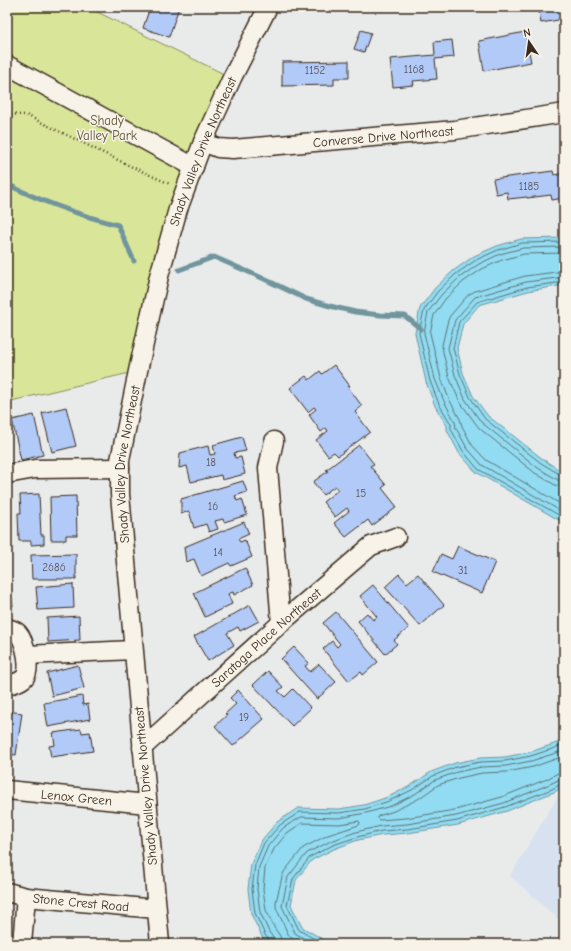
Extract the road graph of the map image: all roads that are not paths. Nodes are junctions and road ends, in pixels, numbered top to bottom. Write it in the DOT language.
graph roads {
  1 [pos="268,7"];
  2 [pos="7,65"];
  3 [pos="564,113"];
  4 [pos="203,142"];
  5 [pos="194,167"];
  6 [pos="274,440"];
  7 [pos="120,468"];
  8 [pos="7,474"];
  9 [pos="396,538"];
  10 [pos="281,623"];
  11 [pos="7,628"];
  12 [pos="133,650"];
  13 [pos="27,655"];
  14 [pos="7,685"];
  15 [pos="142,748"];
  16 [pos="7,790"];
  17 [pos="147,804"];
  18 [pos="7,892"];
  19 [pos="26,897"];
  20 [pos="156,909"];
  21 [pos="22,944"];
  22 [pos="160,944"];
  1 -- 4 [label="street, Shady Valley Drive Northeast"];
  2 -- 5 [label="street"];
  3 -- 4 [label="street, Converse Drive Northeast"];
  4 -- 5 [label="street, Shady Valley Drive Northeast"];
  5 -- 7 [label="street, Shady Valley Drive Northeast"];
  6 -- 10 [label="street"];
  7 -- 8 [label="street"];
  7 -- 12 [label="street, Shady Valley Drive Northeast"];
  9 -- 10 [label="street, Saratoga Place Northeast"];
  10 -- 15 [label="street, Saratoga Place Northeast"];
  11 -- 13 [label="street"];
  12 -- 13 [label="street"];
  12 -- 15 [label="street, Shady Valley Drive Northeast"];
  13 -- 14 [label="street"];
  15 -- 17 [label="street, Shady Valley Drive Northeast"];
  16 -- 17 [label="street, Lenox Green"];
  17 -- 20 [label="street, Shady Valley Drive Northeast"];
  18 -- 19 [label="street, Stone Crest Road"];
  19 -- 20 [label="street, Stone Crest Road"];
  19 -- 21 [label="street"];
  20 -- 22 [label="street, Shady Valley Drive Northeast"];
}
